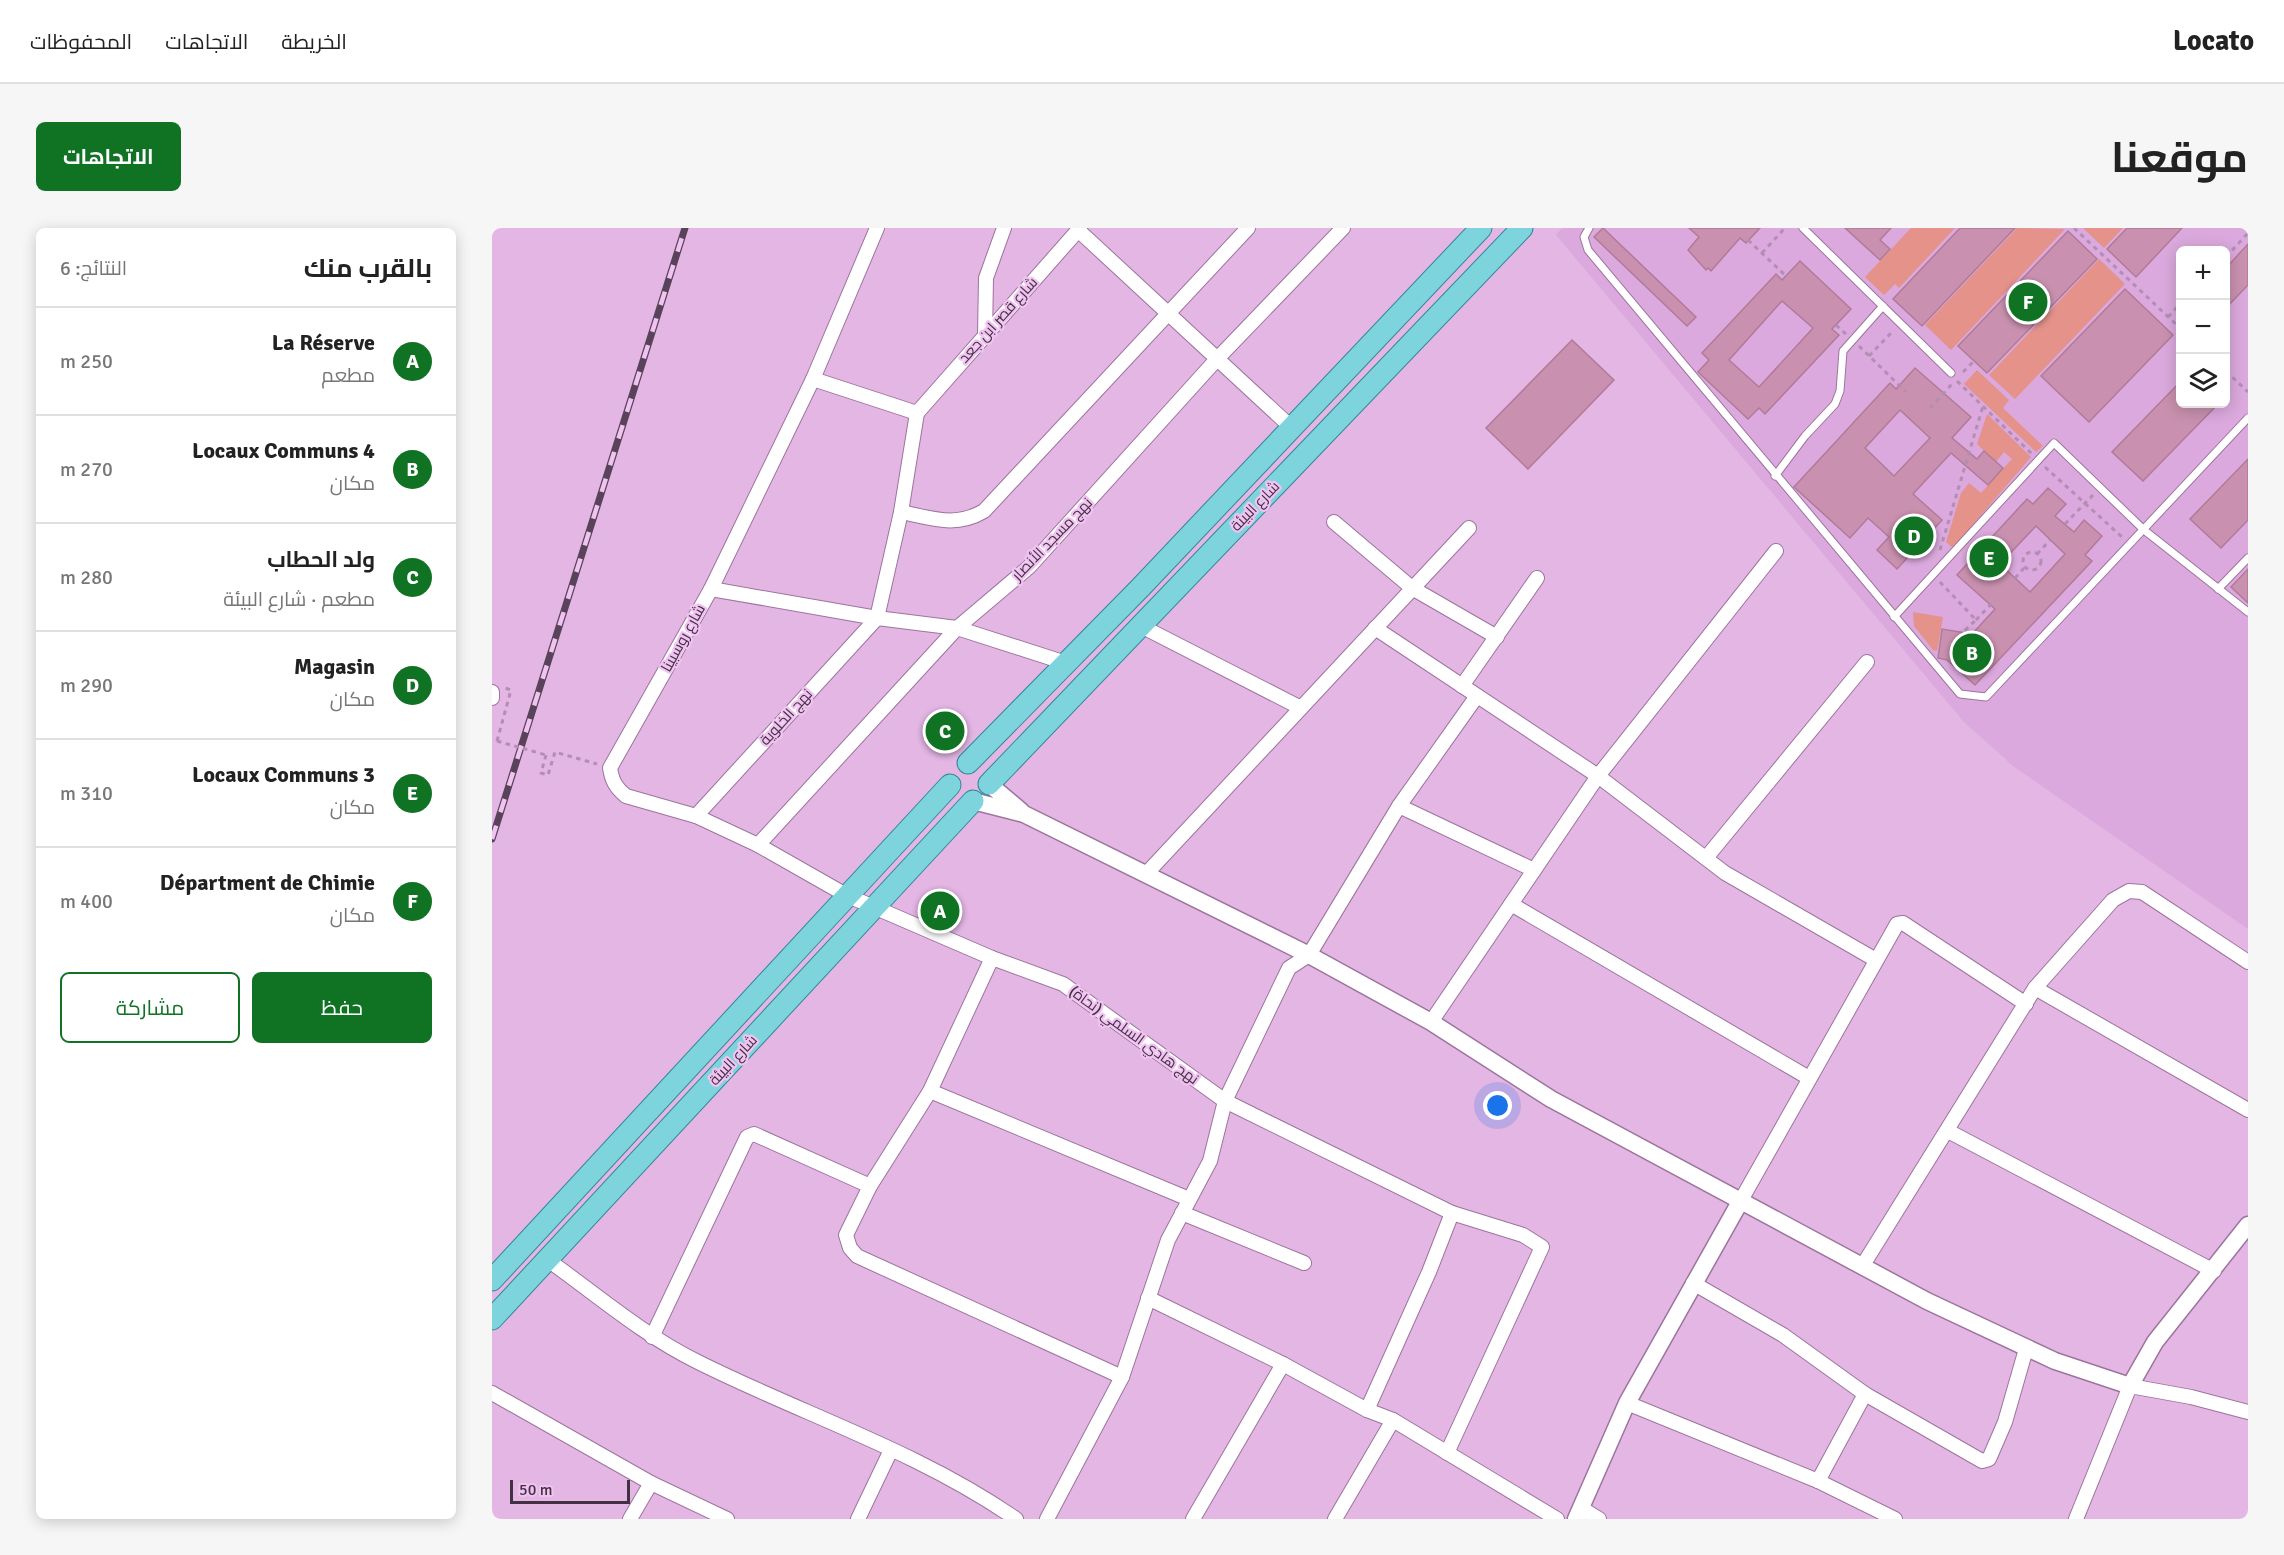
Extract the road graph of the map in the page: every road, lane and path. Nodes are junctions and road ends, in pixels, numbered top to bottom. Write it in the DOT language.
graph roads {
  1 [pos="877,228"];
  2 [pos="1004,228"];
  3 [pos="1248,228"];
  4 [pos="1343,228"];
  5 [pos="1481,228"];
  6 [pos="1589,228"];
  7 [pos="1785,228"];
  8 [pos="1803,228"];
  9 [pos="2074,228"];
  10 [pos="1079,229"];
  11 [pos="1520,229"];
  12 [pos="2248,233"];
  13 [pos="1748,240"];
  14 [pos="2087,240"];
  15 [pos="2083,245"];
  16 [pos="1761,253"];
  17 [pos="2230,253"];
  18 [pos="2122,264"];
  19 [pos="2117,268"];
  20 [pos="1786,276"];
  21 [pos="1884,306"];
  22 [pos="2176,309"];
  23 [pos="1168,311"];
  24 [pos="2168,317"];
  25 [pos="1901,323"];
  26 [pos="2176,324"];
  27 [pos="1836,325"];
  28 [pos="985,335"];
  29 [pos="1852,339"];
  30 [pos="1869,356"];
  31 [pos="1217,359"];
  32 [pos="1951,373"];
  33 [pos="2230,374"];
  34 [pos="813,379"];
  35 [pos="1955,380"];
  36 [pos="1906,392"];
  37 [pos="2248,392"];
  38 [pos="1983,406"];
  39 [pos="916,413"];
  40 [pos="2248,418"];
  41 [pos="1292,428"];
  42 [pos="2038,460"];
  43 [pos="1775,476"];
  44 [pos="2085,503"];
  45 [pos="901,512"];
  46 [pos="1334,522"];
  47 [pos="2065,524"];
  48 [pos="1469,528"];
  49 [pos="2144,530"];
  50 [pos="2050,540"];
  51 [pos="2130,545"];
  52 [pos="1776,552"];
  53 [pos="2037,554"];
  54 [pos="2248,558"];
  55 [pos="2025,567"];
  56 [pos="1933,574"];
  57 [pos="1537,578"];
  58 [pos="2016,578"];
  59 [pos="1412,588"];
  60 [pos="711,589"];
  61 [pos="2218,589"];
  62 [pos="1995,600"];
  63 [pos="2248,612"];
  64 [pos="1894,616"];
  65 [pos="877,618"];
  66 [pos="1976,620"];
  67 [pos="1141,626"];
  68 [pos="957,628"];
  69 [pos="1375,628"];
  70 [pos="1964,632"];
  71 [pos="1497,637"];
  72 [pos="1867,662"];
  73 [pos="1066,663"];
  74 [pos="1462,686"];
  75 [pos="511,690"];
  76 [pos="492,692"];
  77 [pos="1477,696"];
  78 [pos="492,699"];
  79 [pos="1301,708"];
  80 [pos="968,763"];
  81 [pos="610,768"];
  82 [pos="1598,776"];
  83 [pos="988,784"];
  84 [pos="950,785"];
  85 [pos="973,801"];
  86 [pos="1399,806"];
  87 [pos="1024,814"];
  88 [pos="696,816"];
  89 [pos="758,845"];
  90 [pos="1706,858"];
  91 [pos="1534,870"];
  92 [pos="1146,874"];
  93 [pos="846,895"];
  94 [pos="1511,904"];
  95 [pos="873,905"];
  96 [pos="1310,955"];
  97 [pos="992,958"];
  98 [pos="1876,960"];
  99 [pos="2248,962"];
  100 [pos="2035,988"];
  101 [pos="2026,1004"];
  102 [pos="1431,1022"];
  103 [pos="1809,1078"];
  104 [pos="930,1091"];
  105 [pos="1225,1101"];
  106 [pos="2248,1110"];
  107 [pos="1948,1131"];
  108 [pos="870,1186"];
  109 [pos="1189,1199"];
  110 [pos="1740,1202"];
  111 [pos="1182,1213"];
  112 [pos="1452,1213"];
  113 [pos="2248,1226"];
  114 [pos="548,1260"];
  115 [pos="1304,1263"];
  116 [pos="1863,1265"];
  117 [pos="2214,1272"];
  118 [pos="492,1280"];
  119 [pos="1694,1283"];
  120 [pos="1148,1298"];
  121 [pos="492,1319"];
  122 [pos="652,1337"];
  123 [pos="2026,1349"];
  124 [pos="1283,1364"];
  125 [pos="1122,1377"];
  126 [pos="2130,1386"];
  127 [pos="492,1394"];
  128 [pos="1865,1394"];
  129 [pos="1626,1403"];
  130 [pos="1366,1410"];
  131 [pos="2248,1412"];
  132 [pos="1393,1420"];
  133 [pos="891,1450"];
  134 [pos="1447,1453"];
  135 [pos="1818,1481"];
  136 [pos="651,1483"];
  137 [pos="1579,1514"];
  138 [pos="630,1519"];
  139 [pos="727,1519"];
  140 [pos="858,1519"];
  141 [pos="1016,1519"];
  142 [pos="1047,1519"];
  143 [pos="1193,1519"];
  144 [pos="1335,1519"];
  145 [pos="1557,1519"];
  146 [pos="1599,1519"];
  147 [pos="1895,1519"];
  148 [pos="2076,1519"];
  1 -- 34 [label="street, شارع روسبينا"];
  2 -- 28 [label="street"];
  3 -- 23 [label="street"];
  4 -- 31 [label="street, نهج مسجد الأنصار"];
  5 -- 41 [label="main road, شارع البيئة"];
  6 -- 43 [label="lane"];
  7 -- 16 [label="path"];
  8 -- 21 [label="lane"];
  9 -- 14 [label="path"];
  10 -- 23 [label="street"];
  10 -- 28 [label="street, شارع قصر ابن جعد"];
  11 -- 67 [label="main road, شارع البيئة"];
  12 -- 17 [label="path"];
  13 -- 16 [label="path"];
  14 -- 15 [label="path"];
  14 -- 19 [label="path"];
  16 -- 20 [label="path"];
  18 -- 19 [label="path"];
  19 -- 24 [label="path"];
  21 -- 25 [label="lane"];
  21 -- 29 [label="lane"];
  22 -- 24 [label="path"];
  23 -- 31 [label="street"];
  23 -- 45 [label="street"];
  24 -- 26 [label="path"];
  25 -- 30 [label="path"];
  25 -- 32 [label="lane"];
  27 -- 29 [label="path"];
  28 -- 39 [label="street, شارع قصر ابن جعد"];
  29 -- 30 [label="path"];
  29 -- 43 [label="lane"];
  30 -- 36 [label="path"];
  31 -- 41 [label="street"];
  31 -- 68 [label="street, نهج مسجد الأنصار"];
  33 -- 37 [label="path"];
  34 -- 39 [label="street"];
  34 -- 60 [label="street, شارع روسبينا"];
  35 -- 38 [label="path"];
  38 -- 42 [label="path"];
  38 -- 56 [label="path"];
  39 -- 45 [label="street"];
  40 -- 49 [label="lane"];
  41 -- 73 [label="main road, شارع البيئة"];
  42 -- 44 [label="path"];
  42 -- 49 [label="lane"];
  42 -- 56 [label="lane"];
  43 -- 64 [label="lane"];
  44 -- 47 [label="path"];
  44 -- 51 [label="path"];
  45 -- 65 [label="street"];
  46 -- 59 [label="street"];
  48 -- 59 [label="street"];
  49 -- 51 [label="lane"];
  49 -- 61 [label="lane"];
  50 -- 53 [label="path"];
  51 -- 64 [label="lane"];
  52 -- 82 [label="street"];
  53 -- 55 [label="path"];
  53 -- 55 [label="path"];
  54 -- 61 [label="lane"];
  55 -- 58 [label="path"];
  56 -- 64 [label="lane"];
  56 -- 66 [label="path"];
  57 -- 71 [label="street"];
  59 -- 69 [label="street"];
  59 -- 71 [label="street"];
  60 -- 65 [label="street"];
  60 -- 81 [label="street, شارع روسبينا"];
  61 -- 63 [label="lane"];
  62 -- 66 [label="path"];
  65 -- 68 [label="street"];
  65 -- 88 [label="street, نهج الخلوية"];
  66 -- 70 [label="path"];
  67 -- 79 [label="street"];
  67 -- 83 [label="main road, شارع البيئة"];
  68 -- 73 [label="street"];
  68 -- 89 [label="street, نهج مسجد الأنصار"];
  69 -- 74 [label="street"];
  69 -- 79 [label="street"];
  71 -- 74 [label="street"];
  72 -- 90 [label="street"];
  73 -- 80 [label="main road, شارع البيئة"];
  74 -- 77 [label="street"];
  75 -- 81 [label="path, bridge"];
  76 -- 78 [label="street"];
  77 -- 82 [label="street"];
  77 -- 86 [label="street"];
  79 -- 92 [label="street"];
  80 -- 83 [label="main road"];
  80 -- 84 [label="main road, شارع البيئة"];
  81 -- 88 [label="street"];
  82 -- 90 [label="street"];
  82 -- 91 [label="street"];
  83 -- 85 [label="main road, شارع البيئة"];
  83 -- 87 [label="street"];
  84 -- 85 [label="main road"];
  84 -- 93 [label="main road, شارع البيئة"];
  85 -- 87 [label="street"];
  85 -- 95 [label="main road, شارع البيئة"];
  86 -- 91 [label="street"];
  86 -- 96 [label="street"];
  87 -- 92 [label="street"];
  88 -- 89 [label="street"];
  89 -- 93 [label="street"];
  90 -- 98 [label="street"];
  91 -- 94 [label="street"];
  92 -- 96 [label="street"];
  93 -- 95 [label="street"];
  93 -- 118 [label="main road, شارع البيئة"];
  94 -- 102 [label="street"];
  94 -- 103 [label="street"];
  95 -- 97 [label="street, نهج هادي السلمي (نحاة)"];
  95 -- 114 [label="main road, شارع البيئة"];
  96 -- 102 [label="street"];
  96 -- 105 [label="street"];
  97 -- 104 [label="street"];
  97 -- 105 [label="street, نهج هادي السلمي (نحاة)"];
  98 -- 101 [label="street"];
  98 -- 103 [label="street"];
  99 -- 100 [label="street"];
  100 -- 101 [label="street"];
  100 -- 106 [label="street"];
  101 -- 107 [label="street"];
  102 -- 110 [label="street"];
  103 -- 110 [label="street"];
  104 -- 108 [label="street"];
  104 -- 109 [label="street"];
  105 -- 109 [label="street"];
  105 -- 112 [label="street, نهج هادي السلمي (نحاة)"];
  107 -- 116 [label="street"];
  107 -- 117 [label="street"];
  108 -- 122 [label="street"];
  108 -- 125 [label="street"];
  109 -- 111 [label="street"];
  110 -- 116 [label="street"];
  110 -- 119 [label="street"];
  111 -- 115 [label="street"];
  111 -- 120 [label="street"];
  112 -- 130 [label="street"];
  112 -- 134 [label="street, نهج هادي السلمي (نحاة)"];
  113 -- 117 [label="street"];
  114 -- 121 [label="main road, شارع البيئة"];
  114 -- 122 [label="street"];
  116 -- 123 [label="street"];
  117 -- 126 [label="street"];
  119 -- 128 [label="street"];
  119 -- 129 [label="street"];
  120 -- 124 [label="street"];
  120 -- 125 [label="street"];
  122 -- 133 [label="street"];
  123 -- 126 [label="street"];
  123 -- 128 [label="street"];
  124 -- 130 [label="street"];
  124 -- 143 [label="street"];
  125 -- 142 [label="street"];
  126 -- 131 [label="street"];
  126 -- 148 [label="street"];
  127 -- 136 [label="street"];
  128 -- 135 [label="street"];
  129 -- 135 [label="street"];
  129 -- 137 [label="street"];
  130 -- 132 [label="street"];
  132 -- 134 [label="street"];
  132 -- 144 [label="street"];
  133 -- 140 [label="street"];
  133 -- 141 [label="street"];
  134 -- 145 [label="street"];
  135 -- 147 [label="street"];
  136 -- 138 [label="street"];
  136 -- 139 [label="street"];
  137 -- 146 [label="street"];
}
